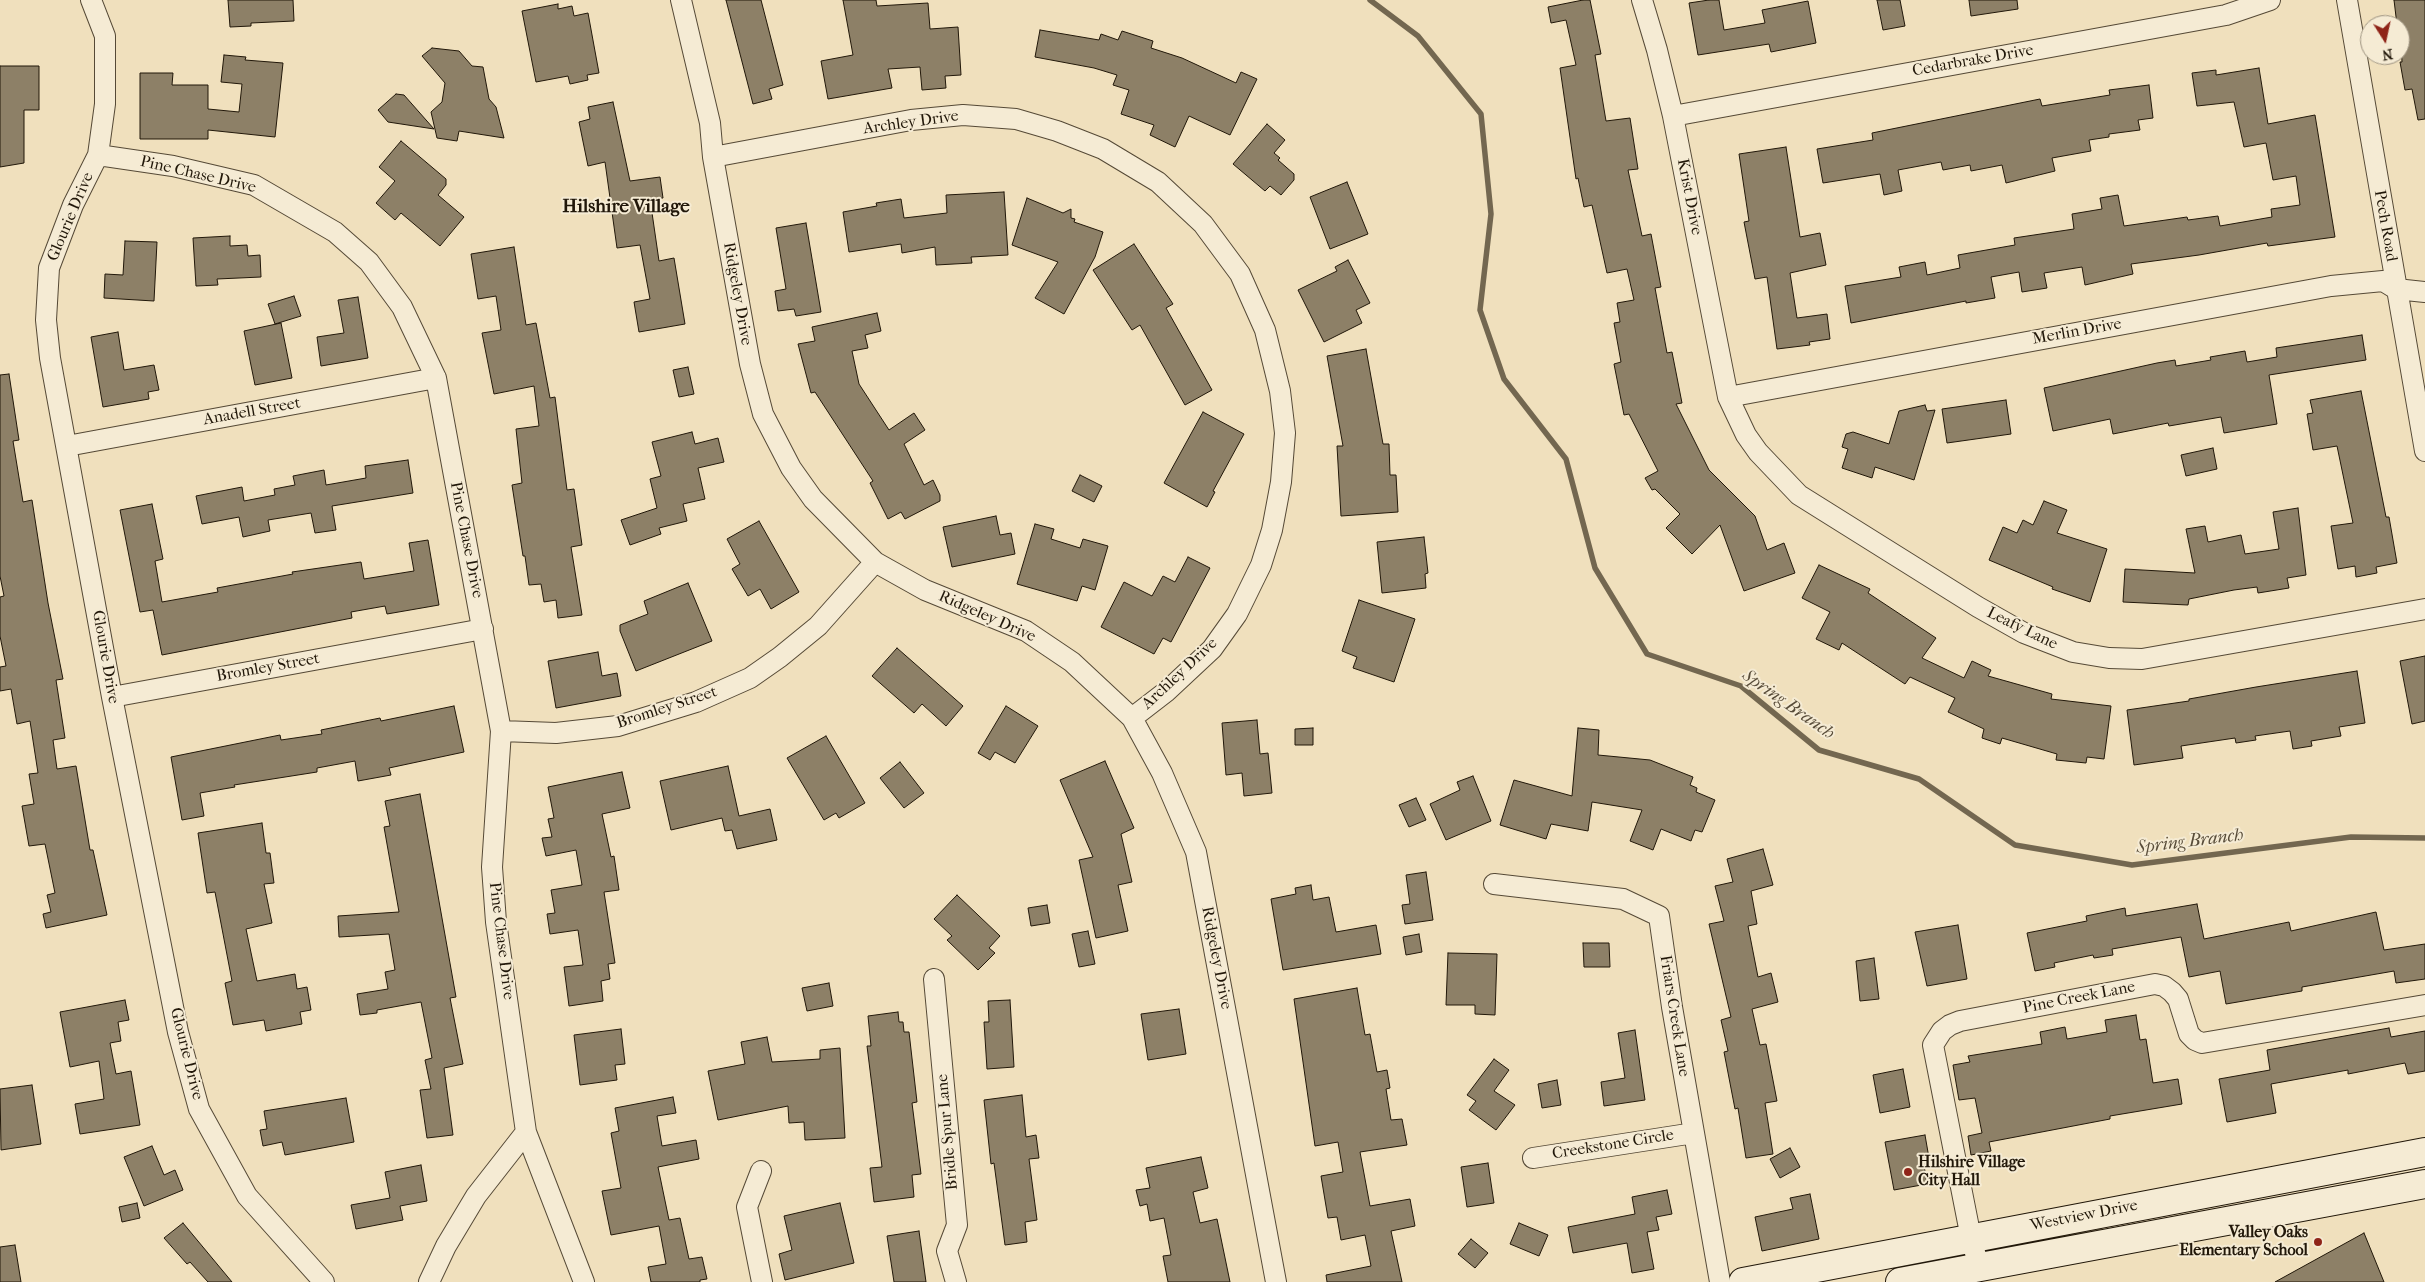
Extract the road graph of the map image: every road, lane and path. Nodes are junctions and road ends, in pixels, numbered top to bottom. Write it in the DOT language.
graph roads {
  1 [pos="91,0"];
  2 [pos="682,0"];
  3 [pos="1642,0"];
  4 [pos="2270,0"];
  5 [pos="2347,0"];
  6 [pos="1673,116"];
  7 [pos="98,155"];
  8 [pos="713,157"];
  9 [pos="2396,289"];
  10 [pos="2425,292"];
  11 [pos="436,378"];
  12 [pos="1728,397"];
  13 [pos="67,446"];
  14 [pos="2425,451"];
  15 [pos="875,562"];
  16 [pos="2425,609"];
  17 [pos="483,629"];
  18 [pos="112,697"];
  19 [pos="1132,718"];
  20 [pos="501,731"];
  21 [pos="1494,884"];
  22 [pos="934,979"];
  23 [pos="2425,1004"];
  24 [pos="526,1132"];
  25 [pos="1694,1133"];
  26 [pos="2425,1152"];
  27 [pos="1533,1158"];
  28 [pos="761,1171"];
  29 [pos="2311,1172"];
  30 [pos="2425,1184"];
  31 [pos="2317,1204"];
  32 [pos="1971,1238"];
  33 [pos="1943,1244"];
  34 [pos="1979,1267"];
  35 [pos="1950,1277"];
  36 [pos="324,1282"];
  37 [pos="429,1282"];
  38 [pos="584,1282"];
  39 [pos="762,1282"];
  40 [pos="956,1282"];
  41 [pos="1276,1282"];
  42 [pos="1720,1282"];
  43 [pos="1743,1282"];
  44 [pos="1900,1282"];
  1 -- 7 [label="street, Glourie Drive"];
  2 -- 8 [label="street, Ridgeley Drive"];
  3 -- 6 [label="street, Krist Drive"];
  4 -- 6 [label="street, Cedarbrake Drive"];
  5 -- 9 [label="street, Pech Road"];
  6 -- 12 [label="street, Krist Drive"];
  7 -- 11 [label="street, Pine Chase Drive"];
  7 -- 13 [label="street, Glourie Drive"];
  8 -- 15 [label="street, Ridgeley Drive"];
  8 -- 19 [label="street, Archley Drive"];
  9 -- 10 [label="street, Merlin Drive"];
  9 -- 12 [label="street, Merlin Drive"];
  9 -- 14 [label="street, Pech Road"];
  11 -- 13 [label="street, Anadell Street"];
  11 -- 17 [label="street, Pine Chase Drive"];
  12 -- 16 [label="street, Leafy Lane"];
  13 -- 18 [label="street, Glourie Drive"];
  15 -- 19 [label="street, Ridgeley Drive"];
  15 -- 20 [label="street, Bromley Street"];
  17 -- 18 [label="street, Bromley Street"];
  17 -- 20 [label="street, Pine Chase Drive"];
  18 -- 36 [label="street, Glourie Drive"];
  19 -- 41 [label="street, Ridgeley Drive"];
  20 -- 24 [label="street, Pine Chase Drive"];
  21 -- 25 [label="street, Friars Creek Lane"];
  22 -- 40 [label="street, Bridle Spur Lane"];
  23 -- 32 [label="street, Pine Creek Lane"];
  24 -- 37 [label="street"];
  24 -- 38 [label="street, Pine Chase Drive"];
  25 -- 27 [label="street, Creekstone Circle"];
  25 -- 42 [label="street, Friars Creek Lane"];
  26 -- 29 [label="main road, Westview Drive"];
  28 -- 39 [label="street"];
  29 -- 31 [label="main road"];
  29 -- 32 [label="main road, Westview Drive"];
  30 -- 31 [label="main road, Westview Drive"];
  31 -- 34 [label="main road, Westview Drive"];
  32 -- 33 [label="main road, Westview Drive"];
  32 -- 34 [label="street, Pine Creek Lane"];
  33 -- 35 [label="street"];
  33 -- 43 [label="main road, Westview Drive"];
  34 -- 35 [label="main road, Westview Drive"];
  35 -- 44 [label="main road, Westview Drive"];
}
